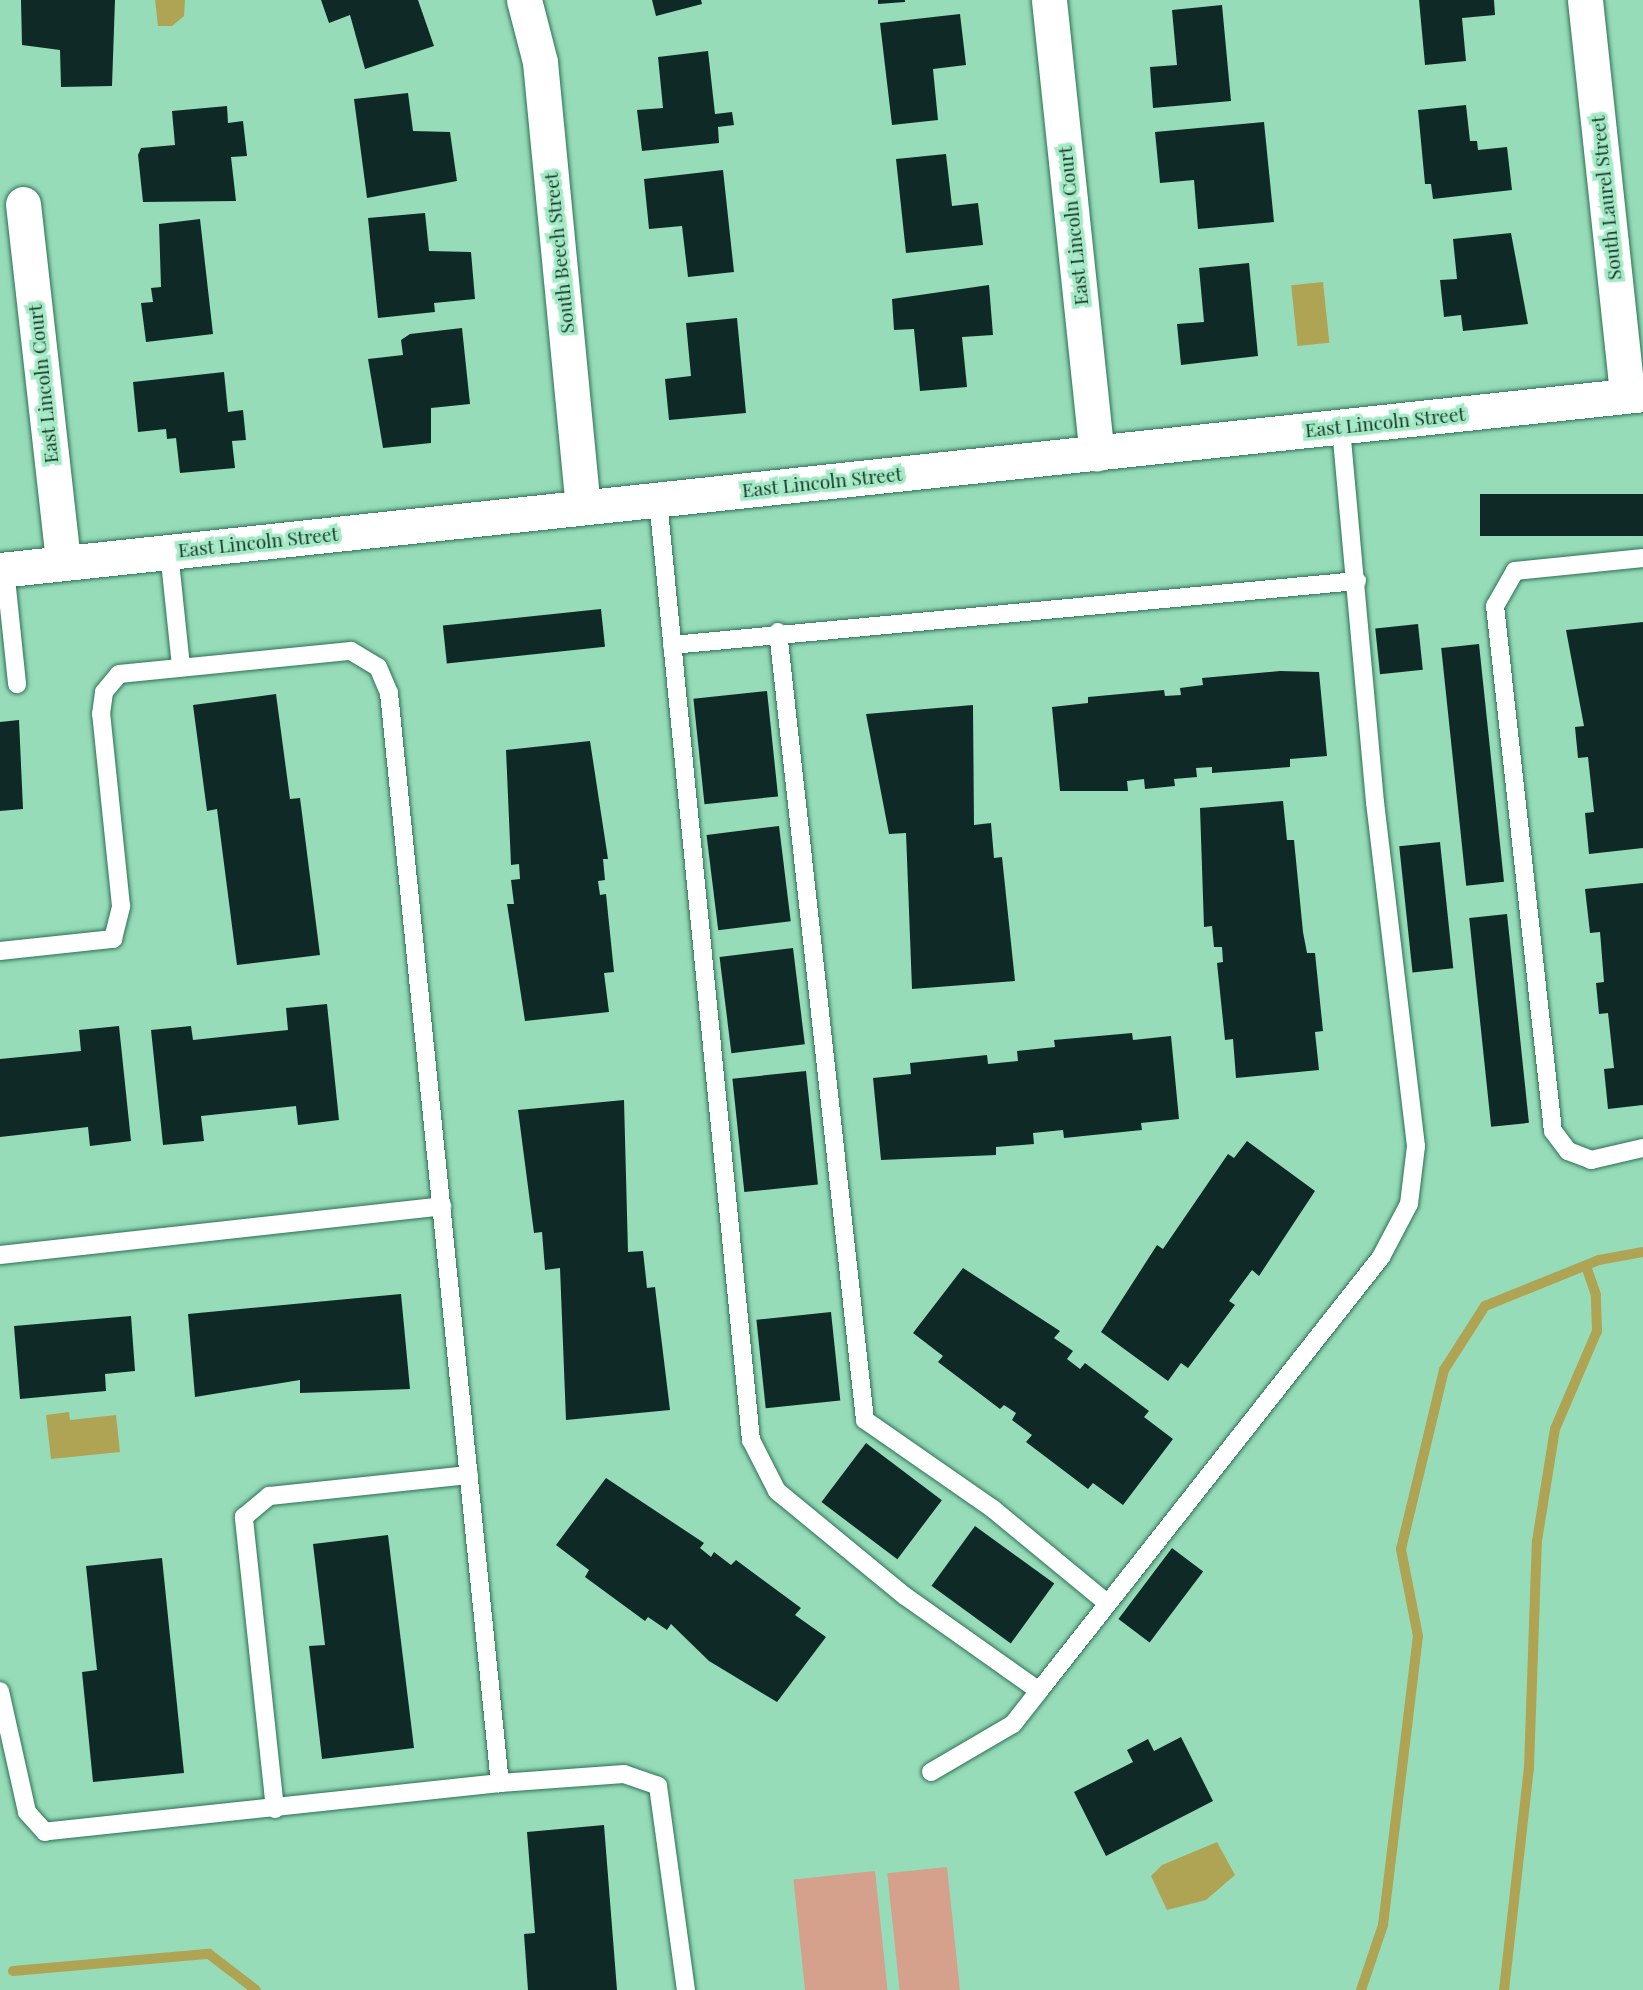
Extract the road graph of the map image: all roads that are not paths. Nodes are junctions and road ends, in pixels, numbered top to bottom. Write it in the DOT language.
graph roads {
  1 [pos="524,0"];
  2 [pos="1049,0"];
  3 [pos="1585,0"];
  4 [pos="23,204"];
  5 [pos="1635,395"];
  6 [pos="1341,427"];
  7 [pos="1097,453"];
  8 [pos="658,500"];
  9 [pos="583,508"];
  10 [pos="169,552"];
  11 [pos="1643,558"];
  12 [pos="63,563"];
  13 [pos="2,570"];
  14 [pos="1357,580"];
  15 [pos="778,632"];
  16 [pos="672,645"];
  17 [pos="181,666"];
  18 [pos="17,684"];
  19 [pos="0,951"];
  20 [pos="1643,1148"];
  21 [pos="442,1206"];
  22 [pos="0,1255"];
  23 [pos="469,1475"];
  24 [pos="1106,1602"];
  25 [pos="0,1690"];
  26 [pos="1039,1691"];
  27 [pos="931,1772"];
  28 [pos="500,1783"];
  29 [pos="275,1809"];
  30 [pos="687,1990"];
  1 -- 9 [label="street, South Beech Street"];
  2 -- 7 [label="street, East Lincoln Court"];
  3 -- 5 [label="street, South Laurel Street"];
  4 -- 12 [label="street, East Lincoln Court"];
  5 -- 6 [label="street, East Lincoln Street"];
  6 -- 7 [label="street, East Lincoln Street"];
  6 -- 14 [label="lane"];
  7 -- 8 [label="street, East Lincoln Street"];
  8 -- 9 [label="street, East Lincoln Street"];
  8 -- 16 [label="lane"];
  9 -- 10 [label="street, East Lincoln Street"];
  10 -- 12 [label="street, East Lincoln Street"];
  10 -- 17 [label="lane"];
  11 -- 20 [label="lane"];
  12 -- 13 [label="street, East Lincoln Street"];
  13 -- 18 [label="lane"];
  14 -- 15 [label="lane"];
  14 -- 24 [label="lane"];
  15 -- 16 [label="lane"];
  15 -- 24 [label="lane"];
  16 -- 26 [label="lane"];
  17 -- 19 [label="lane"];
  17 -- 21 [label="lane"];
  21 -- 22 [label="lane"];
  21 -- 23 [label="lane"];
  23 -- 28 [label="lane"];
  23 -- 29 [label="lane"];
  24 -- 26 [label="lane"];
  25 -- 29 [label="lane"];
  26 -- 27 [label="lane"];
  28 -- 29 [label="lane"];
  28 -- 30 [label="lane"];
}
